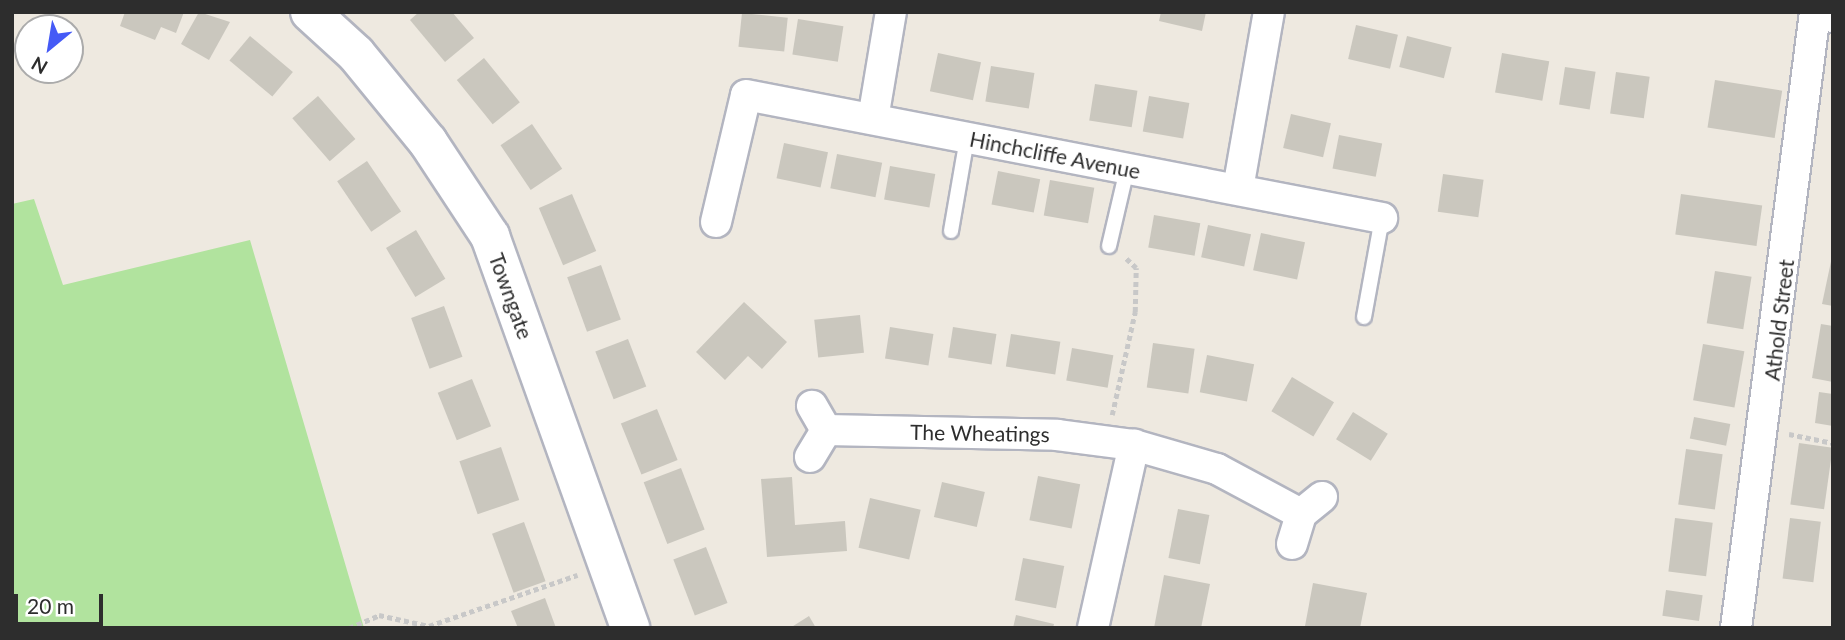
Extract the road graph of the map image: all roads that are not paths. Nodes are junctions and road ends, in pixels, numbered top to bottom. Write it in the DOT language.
graph roads {
  1 [pos="891,12"];
  2 [pos="1269,12"];
  3 [pos="1815,12"];
  4 [pos="328,18"];
  5 [pos="873,120"];
  6 [pos="967,138"];
  7 [pos="1127,169"];
  8 [pos="1238,189"];
  9 [pos="1382,218"];
  10 [pos="716,222"];
  11 [pos="951,231"];
  12 [pos="1109,246"];
  13 [pos="1364,317"];
  14 [pos="1134,446"];
  15 [pos="810,457"];
  16 [pos="1292,544"];
  17 [pos="630,628"];
  18 [pos="1093,628"];
  19 [pos="1736,628"];
  1 -- 5 [label="street"];
  2 -- 8 [label="street"];
  3 -- 19 [label="street, Athold Street"];
  4 -- 17 [label="street, Towngate"];
  5 -- 6 [label="street, Hinchcliffe Avenue"];
  5 -- 10 [label="street, Hinchcliffe Avenue"];
  6 -- 7 [label="street, Hinchcliffe Avenue"];
  6 -- 11 [label="lane"];
  7 -- 8 [label="street, Hinchcliffe Avenue"];
  7 -- 12 [label="lane"];
  8 -- 9 [label="street, Hinchcliffe Avenue"];
  9 -- 13 [label="lane"];
  14 -- 15 [label="street, The Wheatings"];
  14 -- 16 [label="street, The Wheatings"];
  14 -- 18 [label="street"];
}
